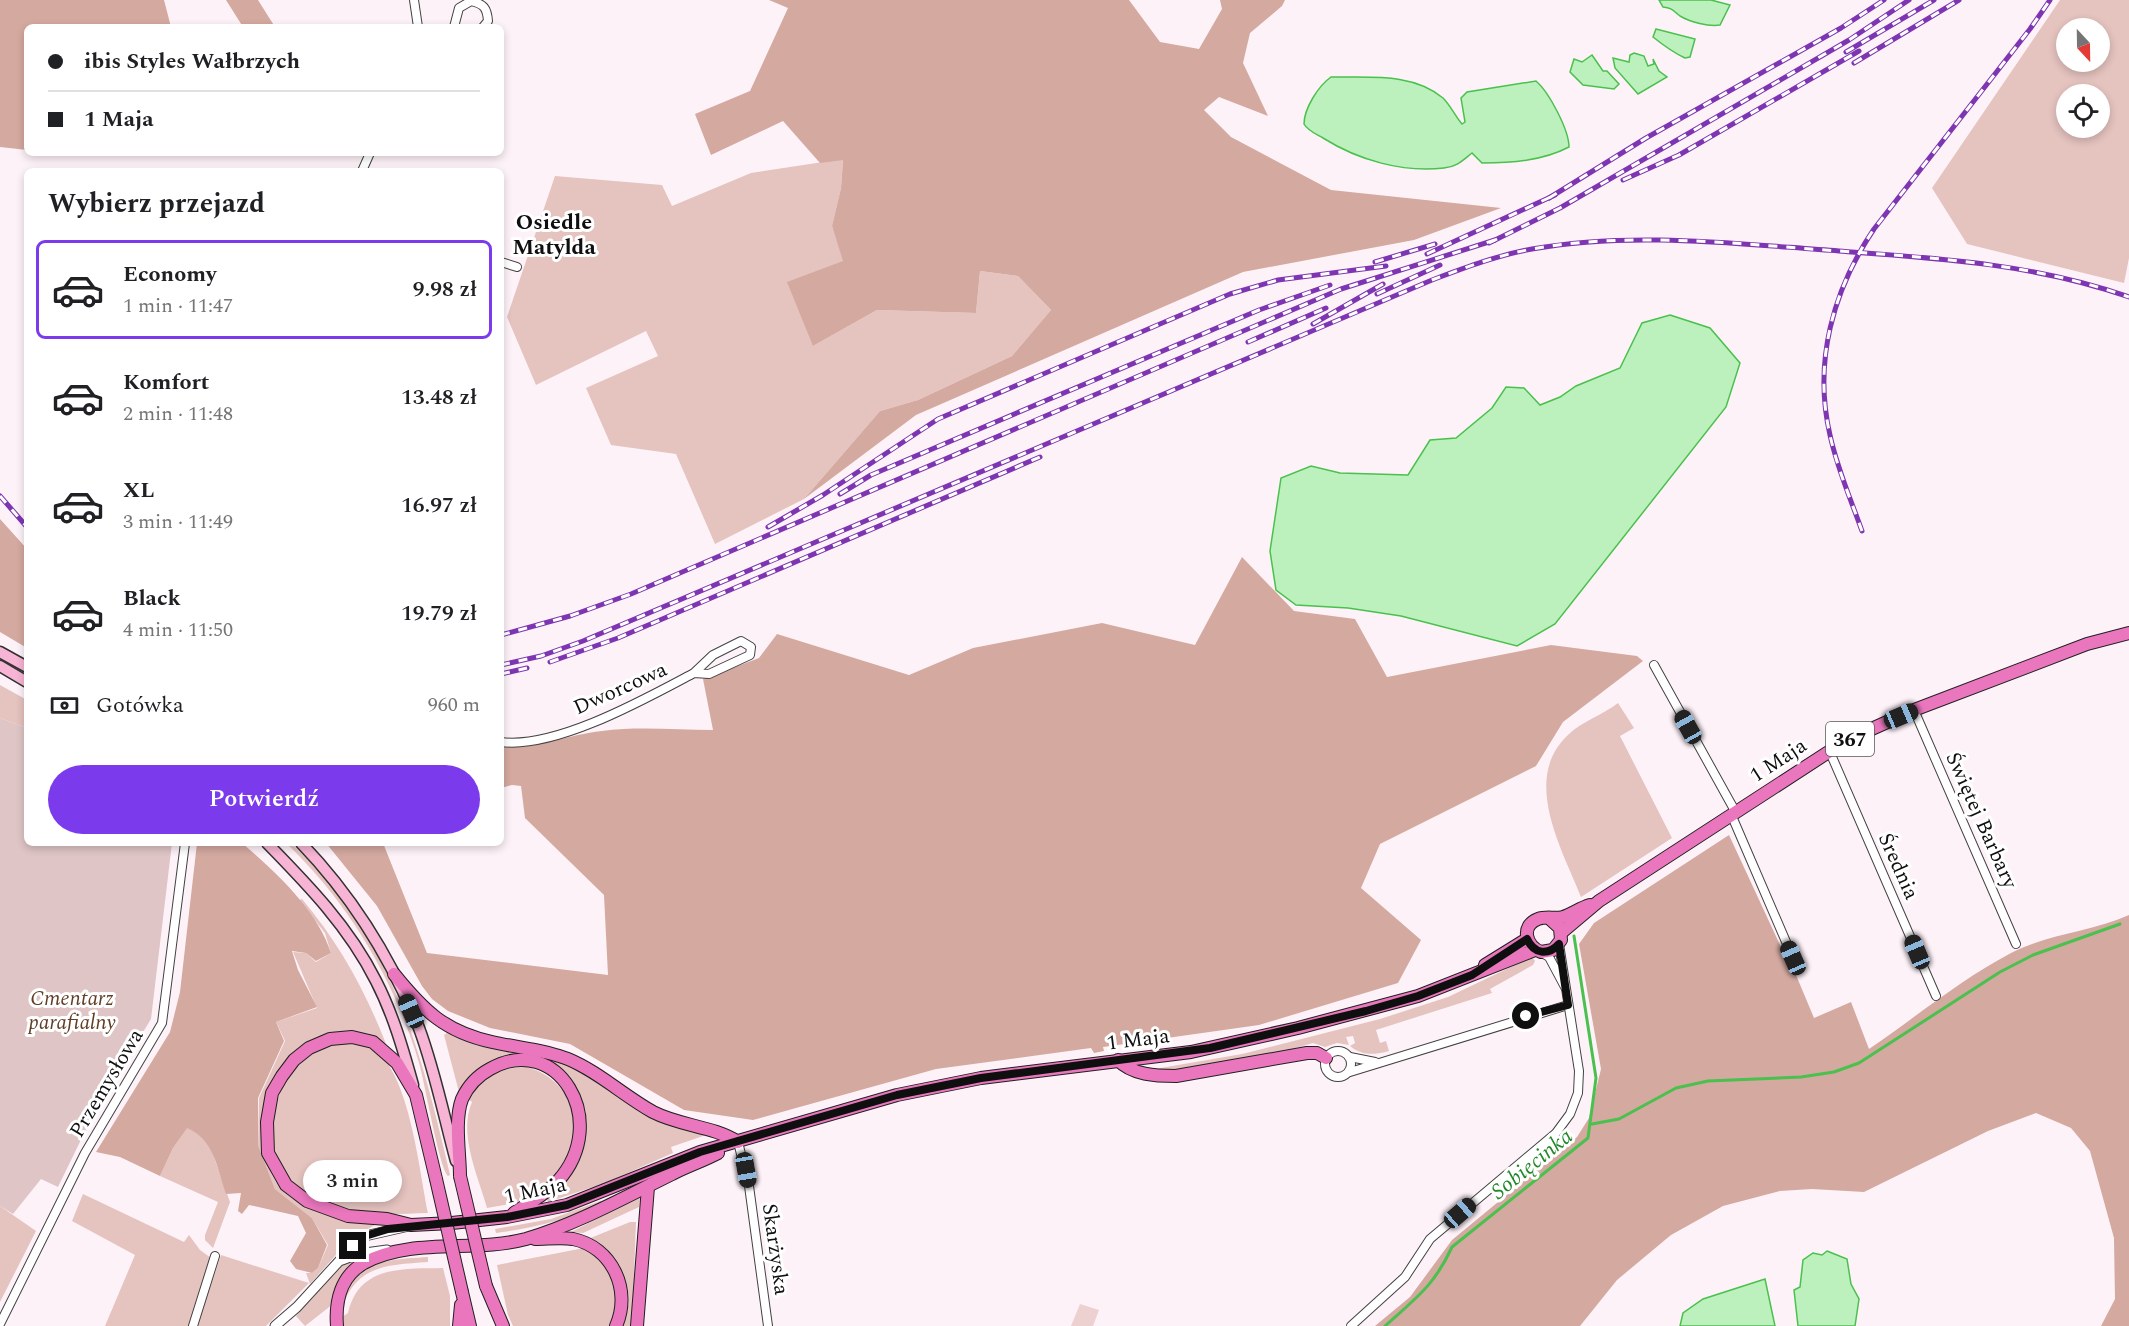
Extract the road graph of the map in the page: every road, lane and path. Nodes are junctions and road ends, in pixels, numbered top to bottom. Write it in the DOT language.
graph roads {
  1 [pos="414,0"];
  2 [pos="418,24"];
  3 [pos="455,24"];
  4 [pos="486,24"];
  5 [pos="504,263"];
  6 [pos="517,267"];
  7 [pos="2129,633"];
  8 [pos="0,652"];
  9 [pos="24,665"];
  10 [pos="0,666"];
  11 [pos="1654,666"];
  12 [pos="694,673"];
  13 [pos="24,680"];
  14 [pos="1914,710"];
  15 [pos="504,742"];
  16 [pos="1829,750"];
  17 [pos="1733,813"];
  18 [pos="185,846"];
  19 [pos="270,846"];
  20 [pos="304,846"];
  21 [pos="1599,901"];
  22 [pos="1549,918"];
  23 [pos="1560,939"];
  24 [pos="2016,944"];
  25 [pos="1534,947"];
  26 [pos="1793,958"];
  27 [pos="394,974"];
  28 [pos="1565,988"];
  29 [pos="1936,996"];
  30 [pos="1568,1005"];
  31 [pos="1350,1057"];
  32 [pos="1326,1058"];
  33 [pos="1118,1060"];
  34 [pos="1377,1062"];
  35 [pos="1350,1072"];
  36 [pos="416,1095"];
  37 [pos="738,1142"];
  38 [pos="460,1176"];
  39 [pos="648,1187"];
  40 [pos="507,1217"];
  41 [pos="411,1226"];
  42 [pos="525,1239"];
  43 [pos="395,1250"];
  44 [pos="215,1256"];
  45 [pos="340,1261"];
  46 [pos="486,1286"];
  47 [pos="462,1292"];
  48 [pos="0,1324"];
  49 [pos="193,1326"];
  50 [pos="275,1326"];
  51 [pos="337,1326"];
  52 [pos="459,1326"];
  53 [pos="470,1326"];
  54 [pos="495,1326"];
  55 [pos="503,1326"];
  56 [pos="616,1326"];
  57 [pos="637,1326"];
  58 [pos="768,1326"];
  59 [pos="1351,1326"];
  1 -- 2 [label="street"];
  3 -- 4 [label="street"];
  5 -- 6 [label="street"];
  7 -- 14 [label="main road, 1 Maja / 367"];
  8 -- 9 [label="main road"];
  10 -- 13 [label="main road"];
  11 -- 17 [label="street"];
  12 -- 12 [label="street, Dworcowa"];
  12 -- 15 [label="street, Dworcowa"];
  14 -- 16 [label="main road, 1 Maja / 367"];
  14 -- 24 [label="street, Świętej Barbary"];
  16 -- 17 [label="main road, 1 Maja / 367"];
  16 -- 29 [label="street, Średnia"];
  17 -- 21 [label="main road, 1 Maja / 367"];
  17 -- 26 [label="street"];
  18 -- 48 [label="street, Przemysłowa"];
  19 -- 36 [label="main road"];
  20 -- 27 [label="main road"];
  21 -- 22 [label="main road, 1 Maja / 367"];
  21 -- 23 [label="main road, 1 Maja / 367"];
  22 -- 23 [label="main road"];
  22 -- 25 [label="main road, 367"];
  23 -- 25 [label="main road, 367"];
  23 -- 28 [label="street"];
  25 -- 28 [label="street"];
  25 -- 33 [label="main road, 1 Maja / 367"];
  27 -- 37 [label="main road"];
  27 -- 38 [label="main road"];
  28 -- 30 [label="street"];
  30 -- 34 [label="street"];
  30 -- 59 [label="street"];
  31 -- 32 [label="street"];
  31 -- 34 [label="street"];
  31 -- 35 [label="street"];
  32 -- 33 [label="main road"];
  32 -- 35 [label="street"];
  33 -- 37 [label="main road, 1 Maja / 367"];
  34 -- 35 [label="street"];
  36 -- 41 [label="main road"];
  36 -- 47 [label="main road, bridge"];
  37 -- 39 [label="main road, 1 Maja / 367"];
  37 -- 40 [label="main road, 1 Maja / 367"];
  37 -- 58 [label="street, Skarżyska"];
  38 -- 40 [label="main road"];
  38 -- 46 [label="main road, bridge"];
  39 -- 42 [label="main road, 1 Maja / 367"];
  39 -- 57 [label="main road"];
  40 -- 41 [label="main road, 1 Maja / 367"];
  41 -- 45 [label="street, 1 Maja"];
  42 -- 43 [label="main road, 1 Maja / 367"];
  42 -- 56 [label="main road"];
  43 -- 45 [label="street, 1 Maja"];
  43 -- 51 [label="main road"];
  44 -- 49 [label="street"];
  45 -- 50 [label="street, 1 Maja"];
  46 -- 54 [label="main road"];
  46 -- 55 [label="main road"];
  47 -- 52 [label="main road"];
  47 -- 53 [label="main road"];
}
